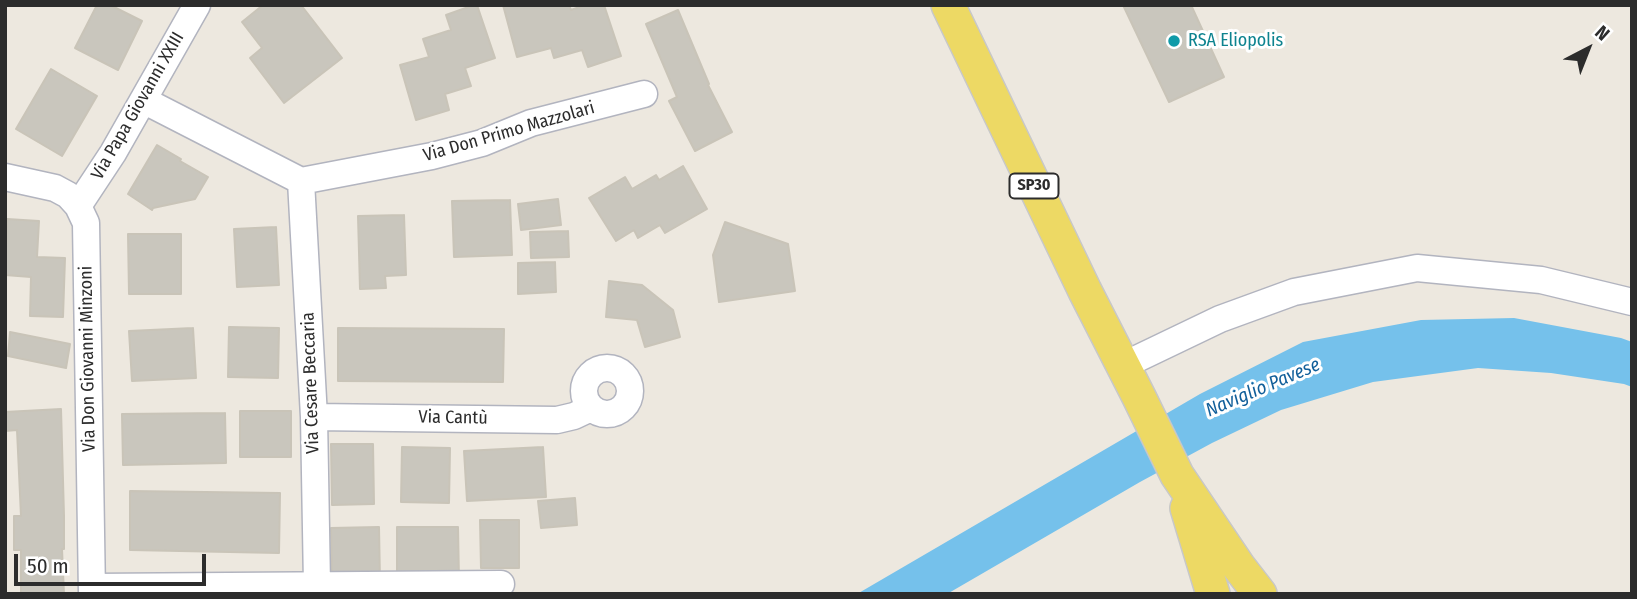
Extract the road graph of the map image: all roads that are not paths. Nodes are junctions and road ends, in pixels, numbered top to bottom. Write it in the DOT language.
graph roads {
  1 [pos="197,5"];
  2 [pos="948,5"];
  3 [pos="644,94"];
  4 [pos="143,100"];
  5 [pos="5,177"];
  6 [pos="302,181"];
  7 [pos="78,206"];
  8 [pos="1632,302"];
  9 [pos="1122,366"];
  10 [pos="591,408"];
  11 [pos="314,416"];
  12 [pos="1177,475"];
  13 [pos="501,584"];
  14 [pos="317,585"];
  15 [pos="92,591"];
  16 [pos="1213,594"];
  17 [pos="1261,594"];
  1 -- 4 [label="street, Via Papa Giovanni XXIII"];
  2 -- 9 [label="main road, SP30"];
  3 -- 6 [label="street, Via Don Primo Mazzolari"];
  4 -- 6 [label="street"];
  4 -- 7 [label="street, Via Papa Giovanni XXIII"];
  5 -- 7 [label="street"];
  6 -- 11 [label="street, Via Cesare Beccaria"];
  7 -- 15 [label="street, Via Don Giovanni Minzoni"];
  8 -- 9 [label="street"];
  9 -- 12 [label="main road, SP30"];
  10 -- 11 [label="street, Via Cantù"];
  11 -- 14 [label="street, Via Cesare Beccaria"];
  12 -- 16 [label="main road, SP30"];
  12 -- 17 [label="main road, SP30"];
  13 -- 14 [label="street"];
  14 -- 15 [label="street"];
}
